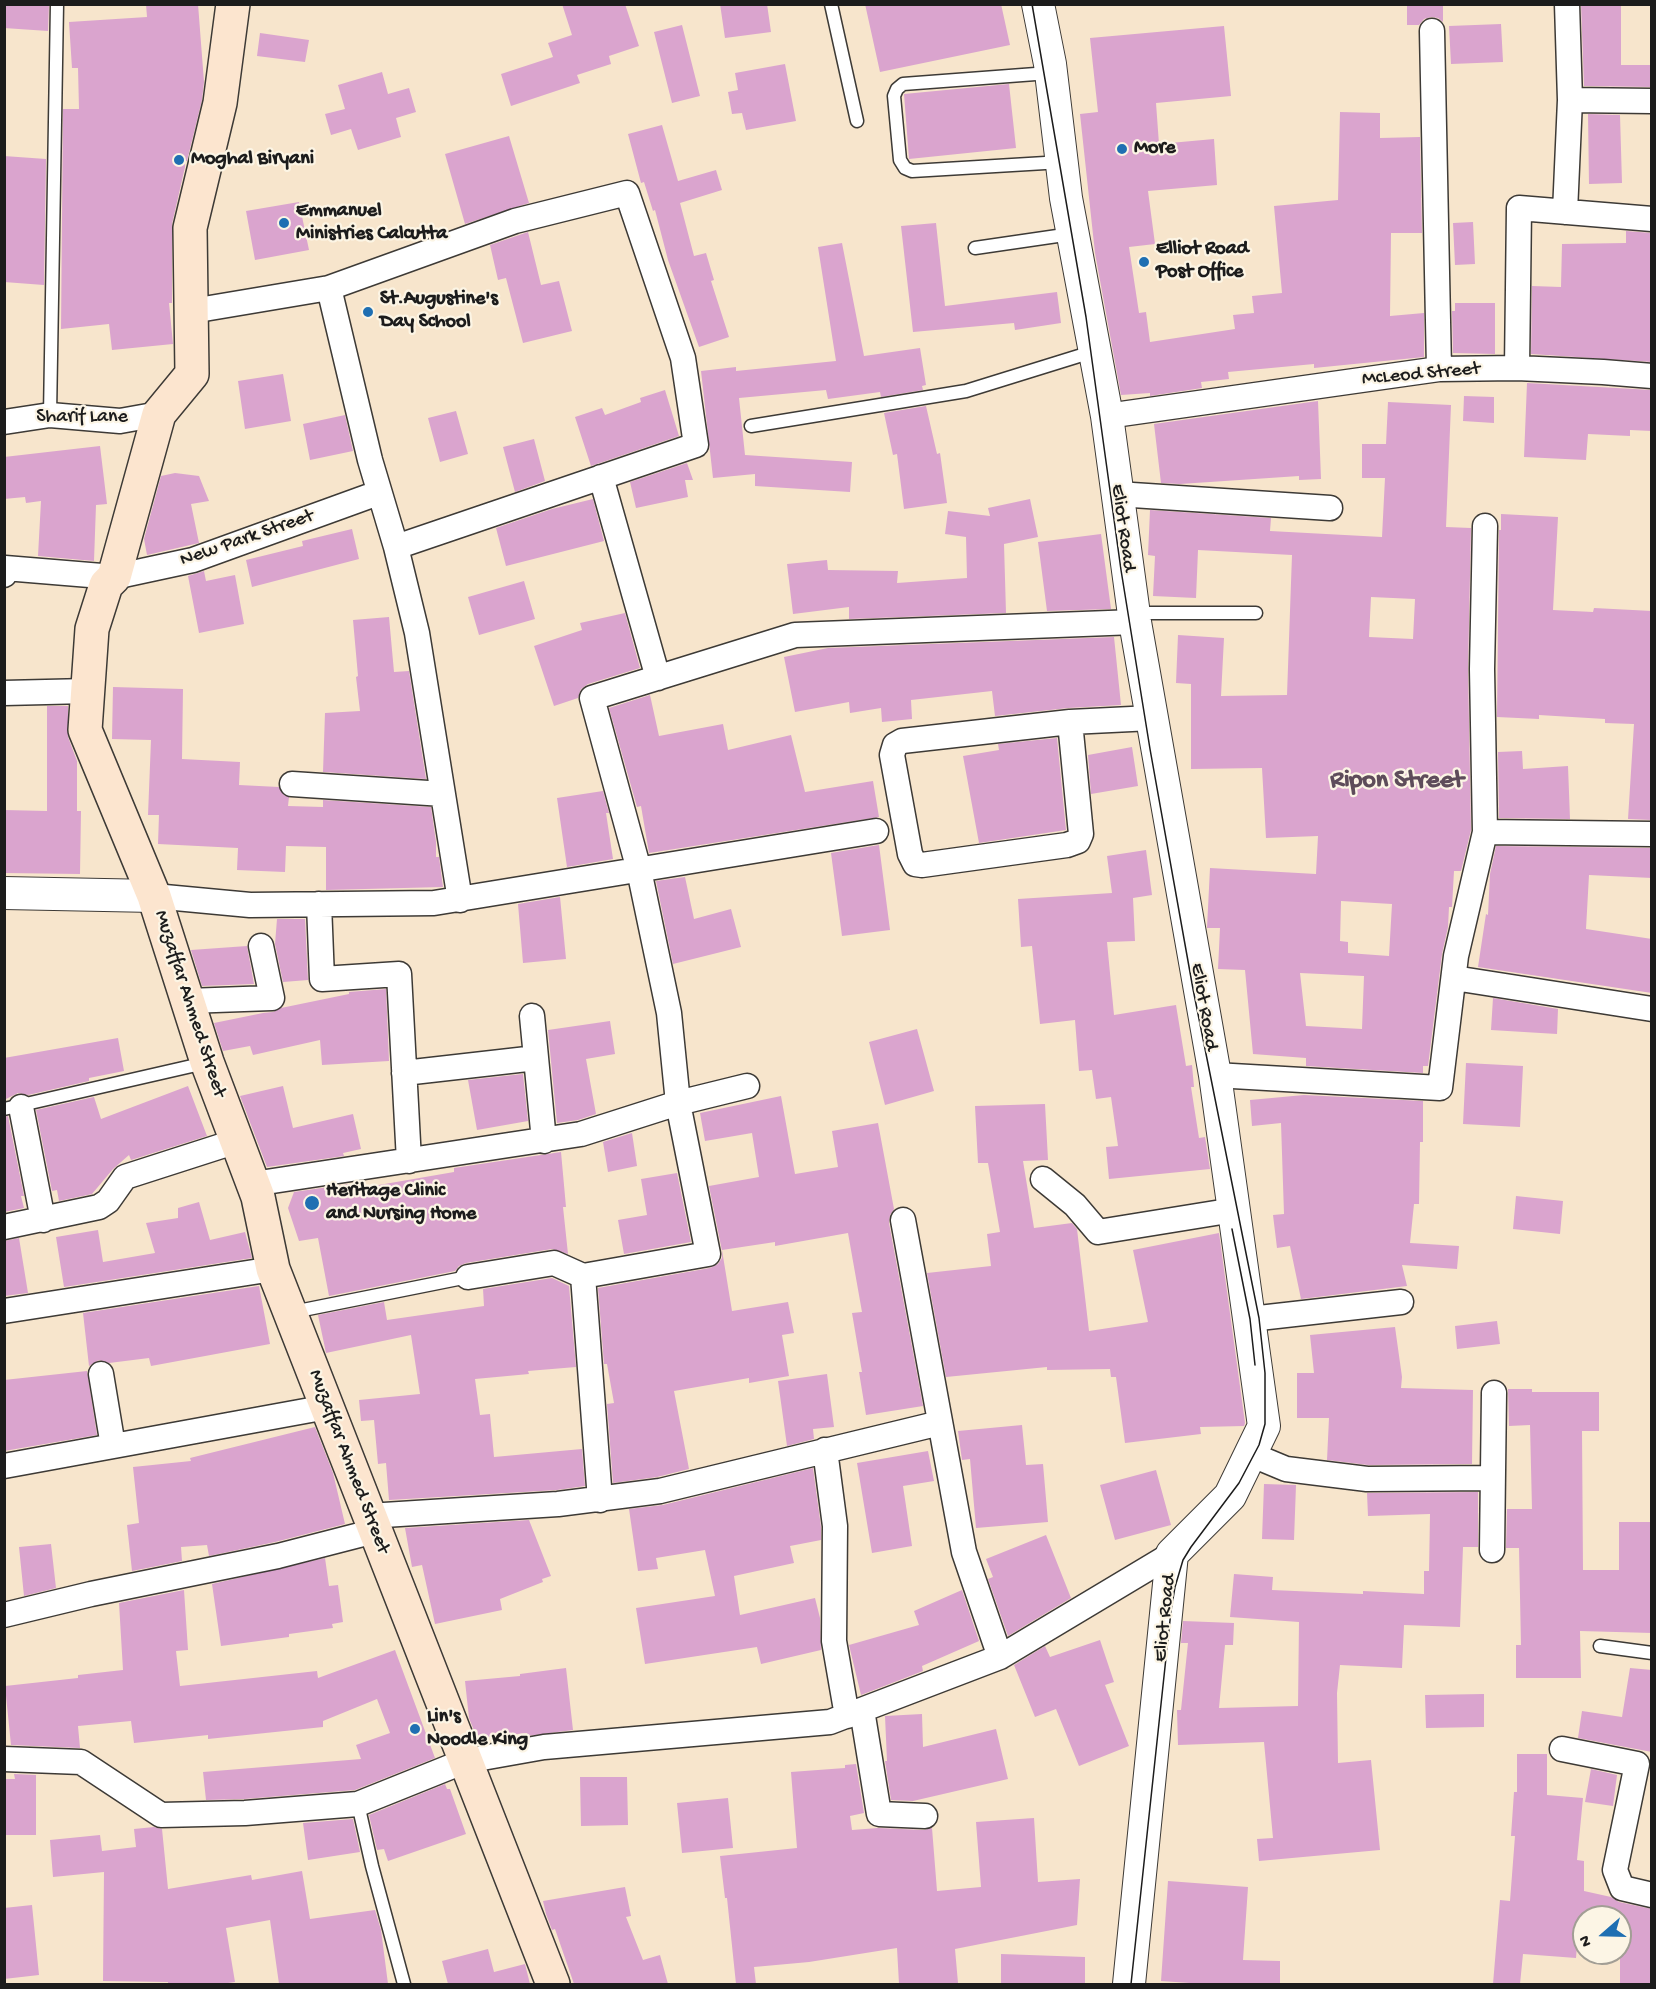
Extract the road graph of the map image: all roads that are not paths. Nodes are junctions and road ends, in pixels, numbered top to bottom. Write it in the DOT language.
graph roads {
  1 [pos="57,4"];
  2 [pos="233,4"];
  3 [pos="831,4"];
  4 [pos="1038,4"];
  5 [pos="1567,4"];
  6 [pos="1432,31"];
  7 [pos="1051,73"];
  8 [pos="1570,100"];
  9 [pos="1652,101"];
  10 [pos="857,121"];
  11 [pos="1062,162"];
  12 [pos="1565,212"];
  13 [pos="1652,219"];
  14 [pos="1072,233"];
  15 [pos="975,248"];
  16 [pos="329,288"];
  17 [pos="192,311"];
  18 [pos="1095,351"];
  19 [pos="1517,368"];
  20 [pos="1439,369"];
  21 [pos="1652,376"];
  22 [pos="159,414"];
  23 [pos="50,415"];
  24 [pos="1107,416"];
  25 [pos="4,422"];
  26 [pos="751,426"];
  27 [pos="601,477"];
  28 [pos="378,493"];
  29 [pos="1117,494"];
  30 [pos="1330,508"];
  31 [pos="1485,526"];
  32 [pos="396,547"];
  33 [pos="4,575"];
  34 [pos="114,577"];
  35 [pos="1256,613"];
  36 [pos="1134,618"];
  37 [pos="658,678"];
  38 [pos="88,692"];
  39 [pos="4,693"];
  40 [pos="1152,718"];
  41 [pos="1070,722"];
  42 [pos="292,784"];
  43 [pos="443,794"];
  44 [pos="876,831"];
  45 [pos="1485,832"];
  46 [pos="1652,834"];
  47 [pos="639,870"];
  48 [pos="4,893"];
  49 [pos="154,896"];
  50 [pos="460,900"];
  51 [pos="319,904"];
  52 [pos="261,946"];
  53 [pos="1454,978"];
  54 [pos="187,1001"];
  55 [pos="1652,1009"];
  56 [pos="532,1016"];
  57 [pos="536,1058"];
  58 [pos="207,1062"];
  59 [pos="404,1072"];
  60 [pos="1215,1075"];
  61 [pos="747,1086"];
  62 [pos="678,1103"];
  63 [pos="13,1108"];
  64 [pos="237,1141"];
  65 [pos="544,1141"];
  66 [pos="409,1161"];
  67 [pos="1042,1179"];
  68 [pos="253,1184"];
  69 [pos="1234,1210"];
  70 [pos="42,1220"];
  71 [pos="903,1220"];
  72 [pos="4,1227"];
  73 [pos="273,1269"];
  74 [pos="583,1276"];
  75 [pos="468,1277"];
  76 [pos="1401,1302"];
  77 [pos="4,1311"];
  78 [pos="291,1313"];
  79 [pos="1250,1320"];
  80 [pos="101,1374"];
  81 [pos="1494,1393"];
  82 [pos="327,1407"];
  83 [pos="940,1423"];
  84 [pos="113,1446"];
  85 [pos="825,1450"];
  86 [pos="1250,1454"];
  87 [pos="4,1466"];
  88 [pos="1492,1478"];
  89 [pos="600,1500"];
  90 [pos="372,1524"];
  91 [pos="1492,1550"];
  92 [pos="1172,1554"];
  93 [pos="4,1615"];
  94 [pos="1600,1646"];
  95 [pos="1652,1653"];
  96 [pos="1000,1657"];
  97 [pos="855,1713"];
  98 [pos="1562,1749"];
  99 [pos="4,1759"];
  100 [pos="465,1761"];
  101 [pos="358,1804"];
  102 [pos="925,1816"];
  103 [pos="1652,1895"];
  104 [pos="404,1984"];
  105 [pos="553,1984"];
  106 [pos="1129,1984"];
  1 -- 23 [label="lane"];
  2 -- 17 [label="main road, Muzaffar Ahmed Street"];
  3 -- 10 [label="lane"];
  4 -- 7 [label="street, Eliot Road"];
  5 -- 8 [label="street"];
  6 -- 20 [label="street"];
  7 -- 11 [label="street, Eliot Road"];
  7 -- 11 [label="lane"];
  8 -- 9 [label="street"];
  8 -- 12 [label="street"];
  11 -- 14 [label="street, Eliot Road"];
  12 -- 13 [label="street"];
  12 -- 19 [label="street"];
  14 -- 15 [label="lane"];
  14 -- 18 [label="street, Eliot Road"];
  16 -- 17 [label="street"];
  16 -- 27 [label="street"];
  16 -- 28 [label="street"];
  17 -- 22 [label="main road, Muzaffar Ahmed Street"];
  18 -- 24 [label="street, Eliot Road"];
  18 -- 26 [label="lane"];
  19 -- 20 [label="street, McLeod Street"];
  19 -- 21 [label="street, McLeod Street"];
  20 -- 24 [label="street, McLeod Street"];
  22 -- 23 [label="street, Sharif Lane"];
  22 -- 34 [label="main road, Muzaffar Ahmed Street"];
  23 -- 25 [label="street, Sharif Lane"];
  24 -- 29 [label="street, Eliot Road"];
  27 -- 32 [label="street"];
  27 -- 37 [label="street"];
  28 -- 32 [label="street"];
  28 -- 34 [label="street, New Park Street"];
  29 -- 30 [label="street"];
  29 -- 36 [label="street, Eliot Road"];
  31 -- 45 [label="street"];
  32 -- 43 [label="street"];
  33 -- 34 [label="street, New Park Street"];
  34 -- 38 [label="main road, Muzaffar Ahmed Street"];
  35 -- 36 [label="lane"];
  36 -- 37 [label="street"];
  36 -- 40 [label="street, Eliot Road"];
  37 -- 47 [label="street"];
  38 -- 39 [label="street"];
  38 -- 49 [label="main road, Muzaffar Ahmed Street"];
  40 -- 41 [label="street"];
  40 -- 60 [label="street, Eliot Road"];
  41 -- 41 [label="street"];
  42 -- 43 [label="street"];
  43 -- 50 [label="street"];
  44 -- 47 [label="street"];
  45 -- 46 [label="street"];
  45 -- 53 [label="street"];
  47 -- 50 [label="street"];
  47 -- 62 [label="street"];
  48 -- 49 [label="street"];
  49 -- 51 [label="street"];
  49 -- 54 [label="main road, Muzaffar Ahmed Street"];
  50 -- 51 [label="street"];
  51 -- 59 [label="street"];
  52 -- 54 [label="street"];
  53 -- 55 [label="street"];
  53 -- 60 [label="street"];
  54 -- 58 [label="main road, Muzaffar Ahmed Street"];
  56 -- 57 [label="street"];
  57 -- 59 [label="street"];
  57 -- 65 [label="street"];
  58 -- 63 [label="lane"];
  58 -- 64 [label="main road, Muzaffar Ahmed Street"];
  59 -- 66 [label="street"];
  60 -- 69 [label="street, Eliot Road"];
  61 -- 62 [label="street"];
  62 -- 65 [label="street"];
  62 -- 74 [label="street"];
  63 -- 70 [label="street"];
  64 -- 68 [label="main road, Muzaffar Ahmed Street"];
  64 -- 70 [label="street"];
  65 -- 66 [label="street"];
  66 -- 68 [label="street"];
  67 -- 69 [label="street"];
  68 -- 73 [label="main road, Muzaffar Ahmed Street"];
  69 -- 79 [label="street, Eliot Road"];
  70 -- 72 [label="street"];
  71 -- 83 [label="street"];
  73 -- 77 [label="street"];
  73 -- 78 [label="main road, Muzaffar Ahmed Street"];
  74 -- 75 [label="street"];
  74 -- 89 [label="street"];
  75 -- 78 [label="lane"];
  76 -- 79 [label="street"];
  78 -- 82 [label="main road, Muzaffar Ahmed Street"];
  79 -- 86 [label="street, Eliot Road"];
  80 -- 84 [label="street"];
  81 -- 88 [label="street"];
  82 -- 84 [label="street"];
  82 -- 90 [label="main road, Muzaffar Ahmed Street"];
  83 -- 85 [label="street"];
  83 -- 96 [label="street"];
  84 -- 87 [label="street"];
  85 -- 89 [label="street"];
  85 -- 97 [label="street"];
  86 -- 88 [label="street"];
  86 -- 92 [label="street, Eliot Road"];
  88 -- 91 [label="street"];
  89 -- 90 [label="street"];
  90 -- 93 [label="street"];
  90 -- 100 [label="main road, Muzaffar Ahmed Street"];
  92 -- 96 [label="street"];
  92 -- 106 [label="street, Eliot Road"];
  94 -- 95 [label="lane"];
  96 -- 97 [label="street"];
  97 -- 100 [label="street"];
  97 -- 102 [label="street"];
  98 -- 103 [label="street"];
  99 -- 101 [label="street"];
  100 -- 101 [label="street"];
  100 -- 105 [label="main road, Muzaffar Ahmed Street"];
  101 -- 104 [label="lane"];
}
